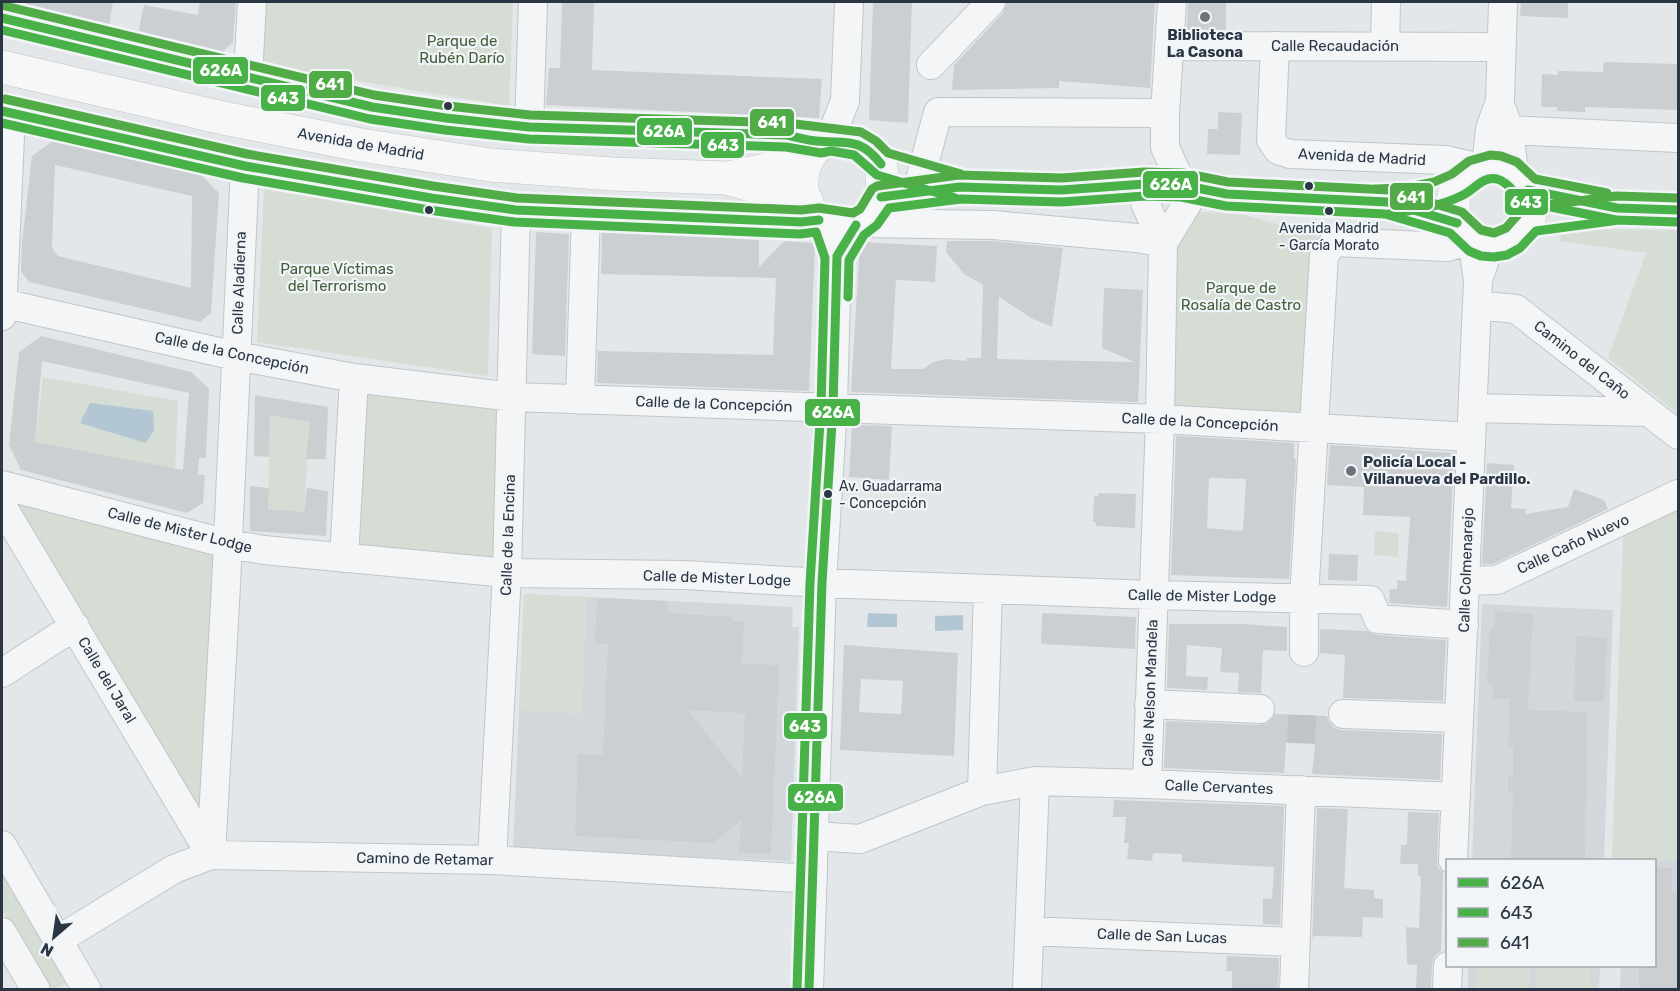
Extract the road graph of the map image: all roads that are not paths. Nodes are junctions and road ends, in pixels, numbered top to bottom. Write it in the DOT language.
graph roads {
  1 [pos="252,2"];
  2 [pos="533,2"];
  3 [pos="849,2"];
  4 [pos="991,2"];
  5 [pos="1172,2"];
  6 [pos="1386,2"];
  7 [pos="1503,2"];
  8 [pos="4,13"];
  9 [pos="1169,46"];
  10 [pos="1275,46"];
  11 [pos="1385,46"];
  12 [pos="1501,47"];
  13 [pos="930,66"];
  14 [pos="2,67"];
  15 [pos="248,77"];
  16 [pos="1500,102"];
  17 [pos="6,113"];
  18 [pos="1165,113"];
  19 [pos="529,127"];
  20 [pos="1509,130"];
  21 [pos="1678,138"];
  22 [pos="1165,147"];
  23 [pos="840,150"];
  24 [pos="245,166"];
  25 [pos="921,176"];
  26 [pos="727,178"];
  27 [pos="1499,184"];
  28 [pos="960,187"];
  29 [pos="1145,194"];
  30 [pos="1185,195"];
  31 [pos="1387,202"];
  32 [pos="516,210"];
  33 [pos="1678,210"];
  34 [pos="586,213"];
  35 [pos="842,215"];
  36 [pos="1473,236"];
  37 [pos="1163,243"];
  38 [pos="1478,293"];
  39 [pos="2,307"];
  40 [pos="236,356"];
  41 [pos="354,378"];
  42 [pos="513,397"];
  43 [pos="580,400"];
  44 [pos="833,407"];
  45 [pos="1473,408"];
  46 [pos="1648,412"];
  47 [pos="1160,419"];
  48 [pos="1315,427"];
  49 [pos="1678,435"];
  50 [pos="1472,437"];
  51 [pos="2,485"];
  52 [pos="1678,494"];
  53 [pos="2,506"];
  54 [pos="228,544"];
  55 [pos="344,558"];
  56 [pos="507,573"];
  57 [pos="1465,581"];
  58 [pos="822,583"];
  59 [pos="988,589"];
  60 [pos="1153,595"];
  61 [pos="1304,598"];
  62 [pos="1464,625"];
  63 [pos="75,626"];
  64 [pos="1304,652"];
  65 [pos="2,673"];
  66 [pos="1149,704"];
  67 [pos="1260,709"];
  68 [pos="1343,714"];
  69 [pos="1460,718"];
  70 [pos="1035,782"];
  71 [pos="1147,784"];
  72 [pos="1301,790"];
  73 [pos="982,791"];
  74 [pos="1456,797"];
  75 [pos="815,836"];
  76 [pos="2,845"];
  77 [pos="211,855"];
  78 [pos="1453,859"];
  79 [pos="492,860"];
  80 [pos="813,879"];
  81 [pos="1029,931"];
  82 [pos="2,932"];
  83 [pos="58,940"];
  84 [pos="1295,942"];
  85 [pos="1448,967"];
  86 [pos="11,970"];
  87 [pos="36,990"];
  88 [pos="87,990"];
  89 [pos="809,990"];
  90 [pos="1028,990"];
  91 [pos="1294,990"];
  92 [pos="1447,990"];
  1 -- 15 [label="street"];
  2 -- 19 [label="street"];
  3 -- 23 [label="street"];
  4 -- 13 [label="street"];
  5 -- 9 [label="street"];
  6 -- 11 [label="street"];
  7 -- 12 [label="street"];
  8 -- 15 [label="street, Avenida de Madrid"];
  9 -- 10 [label="street, Calle Recaudación"];
  9 -- 18 [label="street"];
  10 -- 11 [label="street, Calle Recaudación"];
  10 -- 27 [label="street, Avenida de Madrid"];
  11 -- 12 [label="street, Calle Recaudación"];
  12 -- 16 [label="street"];
  14 -- 26 [label="main road, Avenida de Madrid"];
  15 -- 19 [label="street, Avenida de Madrid"];
  16 -- 20 [label="street"];
  16 -- 27 [label="street"];
  17 -- 24 [label="street, Avenida de Madrid"];
  17 -- 39 [label="street"];
  18 -- 22 [label="street"];
  18 -- 25 [label="street"];
  19 -- 23 [label="street, Avenida de Madrid"];
  20 -- 21 [label="street"];
  20 -- 27 [label="street"];
  22 -- 29 [label="street"];
  22 -- 30 [label="street"];
  23 -- 25 [label="main road, Avenida de Madrid"];
  23 -- 26 [label="main road, Avenida de Madrid"];
  23 -- 35 [label="main road"];
  23 -- 35 [label="main road"];
  24 -- 32 [label="street, Avenida de Madrid"];
  24 -- 40 [label="street, Calle Aladierna"];
  25 -- 28 [label="main road, Avenida de Madrid"];
  26 -- 35 [label="main road, Avenida de Madrid"];
  27 -- 31 [label="main road, Avenida de Madrid"];
  27 -- 33 [label="main road, Avenida de Madrid"];
  27 -- 36 [label="main road"];
  27 -- 36 [label="main road"];
  28 -- 29 [label="main road, Avenida de Madrid"];
  28 -- 35 [label="main road, Avenida de Madrid"];
  29 -- 30 [label="main road, Avenida de Madrid"];
  29 -- 37 [label="street"];
  30 -- 31 [label="main road, Avenida de Madrid"];
  30 -- 37 [label="street"];
  31 -- 36 [label="main road, Avenida de Madrid"];
  32 -- 34 [label="street, Avenida de Madrid"];
  32 -- 42 [label="street, Calle de la Encina"];
  34 -- 35 [label="street, Avenida de Madrid"];
  34 -- 43 [label="street"];
  35 -- 37 [label="street, Avenida de Madrid"];
  35 -- 44 [label="street"];
  36 -- 38 [label="street, Calle Colmenarejo"];
  36 -- 48 [label="street"];
  37 -- 47 [label="street, Calle Nelson Mandela"];
  38 -- 45 [label="street, Calle Colmenarejo"];
  38 -- 46 [label="street, Camino del Caño"];
  39 -- 40 [label="street, Calle de la Concepción"];
  40 -- 41 [label="street, Calle de la Concepción"];
  40 -- 54 [label="street, Calle Aladierna"];
  41 -- 42 [label="street, Calle de la Concepción"];
  41 -- 55 [label="street"];
  42 -- 43 [label="street, Calle de la Concepción"];
  42 -- 56 [label="street, Calle de la Encina"];
  43 -- 44 [label="street, Calle de la Concepción"];
  44 -- 47 [label="street, Calle de la Concepción"];
  44 -- 58 [label="street"];
  45 -- 46 [label="street"];
  45 -- 50 [label="street, Calle Colmenarejo"];
  46 -- 49 [label="street, Camino del Caño"];
  47 -- 48 [label="street, Calle de la Concepción"];
  47 -- 60 [label="street, Calle Nelson Mandela"];
  48 -- 50 [label="street, Calle de la Concepción"];
  48 -- 61 [label="street"];
  50 -- 57 [label="street, Calle Colmenarejo"];
  51 -- 54 [label="street, Calle de Mister Lodge"];
  52 -- 57 [label="street, Calle Caño Nuevo"];
  53 -- 63 [label="street, Calle del Jaral"];
  54 -- 55 [label="street, Calle de Mister Lodge"];
  54 -- 77 [label="street, Calle Aladierna"];
  55 -- 56 [label="street, Calle de Mister Lodge"];
  56 -- 58 [label="street, Calle de Mister Lodge"];
  56 -- 79 [label="street, Calle de la Encina"];
  57 -- 62 [label="street, Calle Colmenarejo"];
  58 -- 59 [label="street, Calle de Mister Lodge"];
  58 -- 75 [label="street"];
  59 -- 60 [label="street, Calle de Mister Lodge"];
  59 -- 73 [label="street"];
  60 -- 61 [label="street, Calle de Mister Lodge"];
  60 -- 66 [label="street, Calle Nelson Mandela"];
  61 -- 62 [label="street, Calle de Mister Lodge"];
  61 -- 64 [label="street"];
  62 -- 69 [label="street, Calle Colmenarejo"];
  63 -- 65 [label="street"];
  63 -- 77 [label="street, Calle del Jaral"];
  66 -- 67 [label="street"];
  66 -- 71 [label="street, Calle Nelson Mandela"];
  68 -- 69 [label="street"];
  69 -- 74 [label="street, Calle Colmenarejo"];
  70 -- 71 [label="street, Calle Cervantes"];
  70 -- 73 [label="street, Calle Cervantes"];
  70 -- 81 [label="street"];
  71 -- 72 [label="street, Calle Cervantes"];
  72 -- 74 [label="street, Calle Cervantes"];
  72 -- 84 [label="street"];
  73 -- 75 [label="street, Calle Cervantes"];
  74 -- 78 [label="street, Calle Colmenarejo"];
  75 -- 80 [label="street"];
  76 -- 83 [label="street"];
  77 -- 79 [label="street, Camino de Retamar"];
  77 -- 83 [label="street, Camino de Retamar"];
  79 -- 80 [label="street, Camino de Retamar"];
  80 -- 89 [label="street"];
  81 -- 84 [label="street, Calle de San Lucas"];
  81 -- 90 [label="street"];
  82 -- 86 [label="street"];
  83 -- 88 [label="street"];
  84 -- 91 [label="street"];
  85 -- 92 [label="street"];
  86 -- 87 [label="street"];
}
